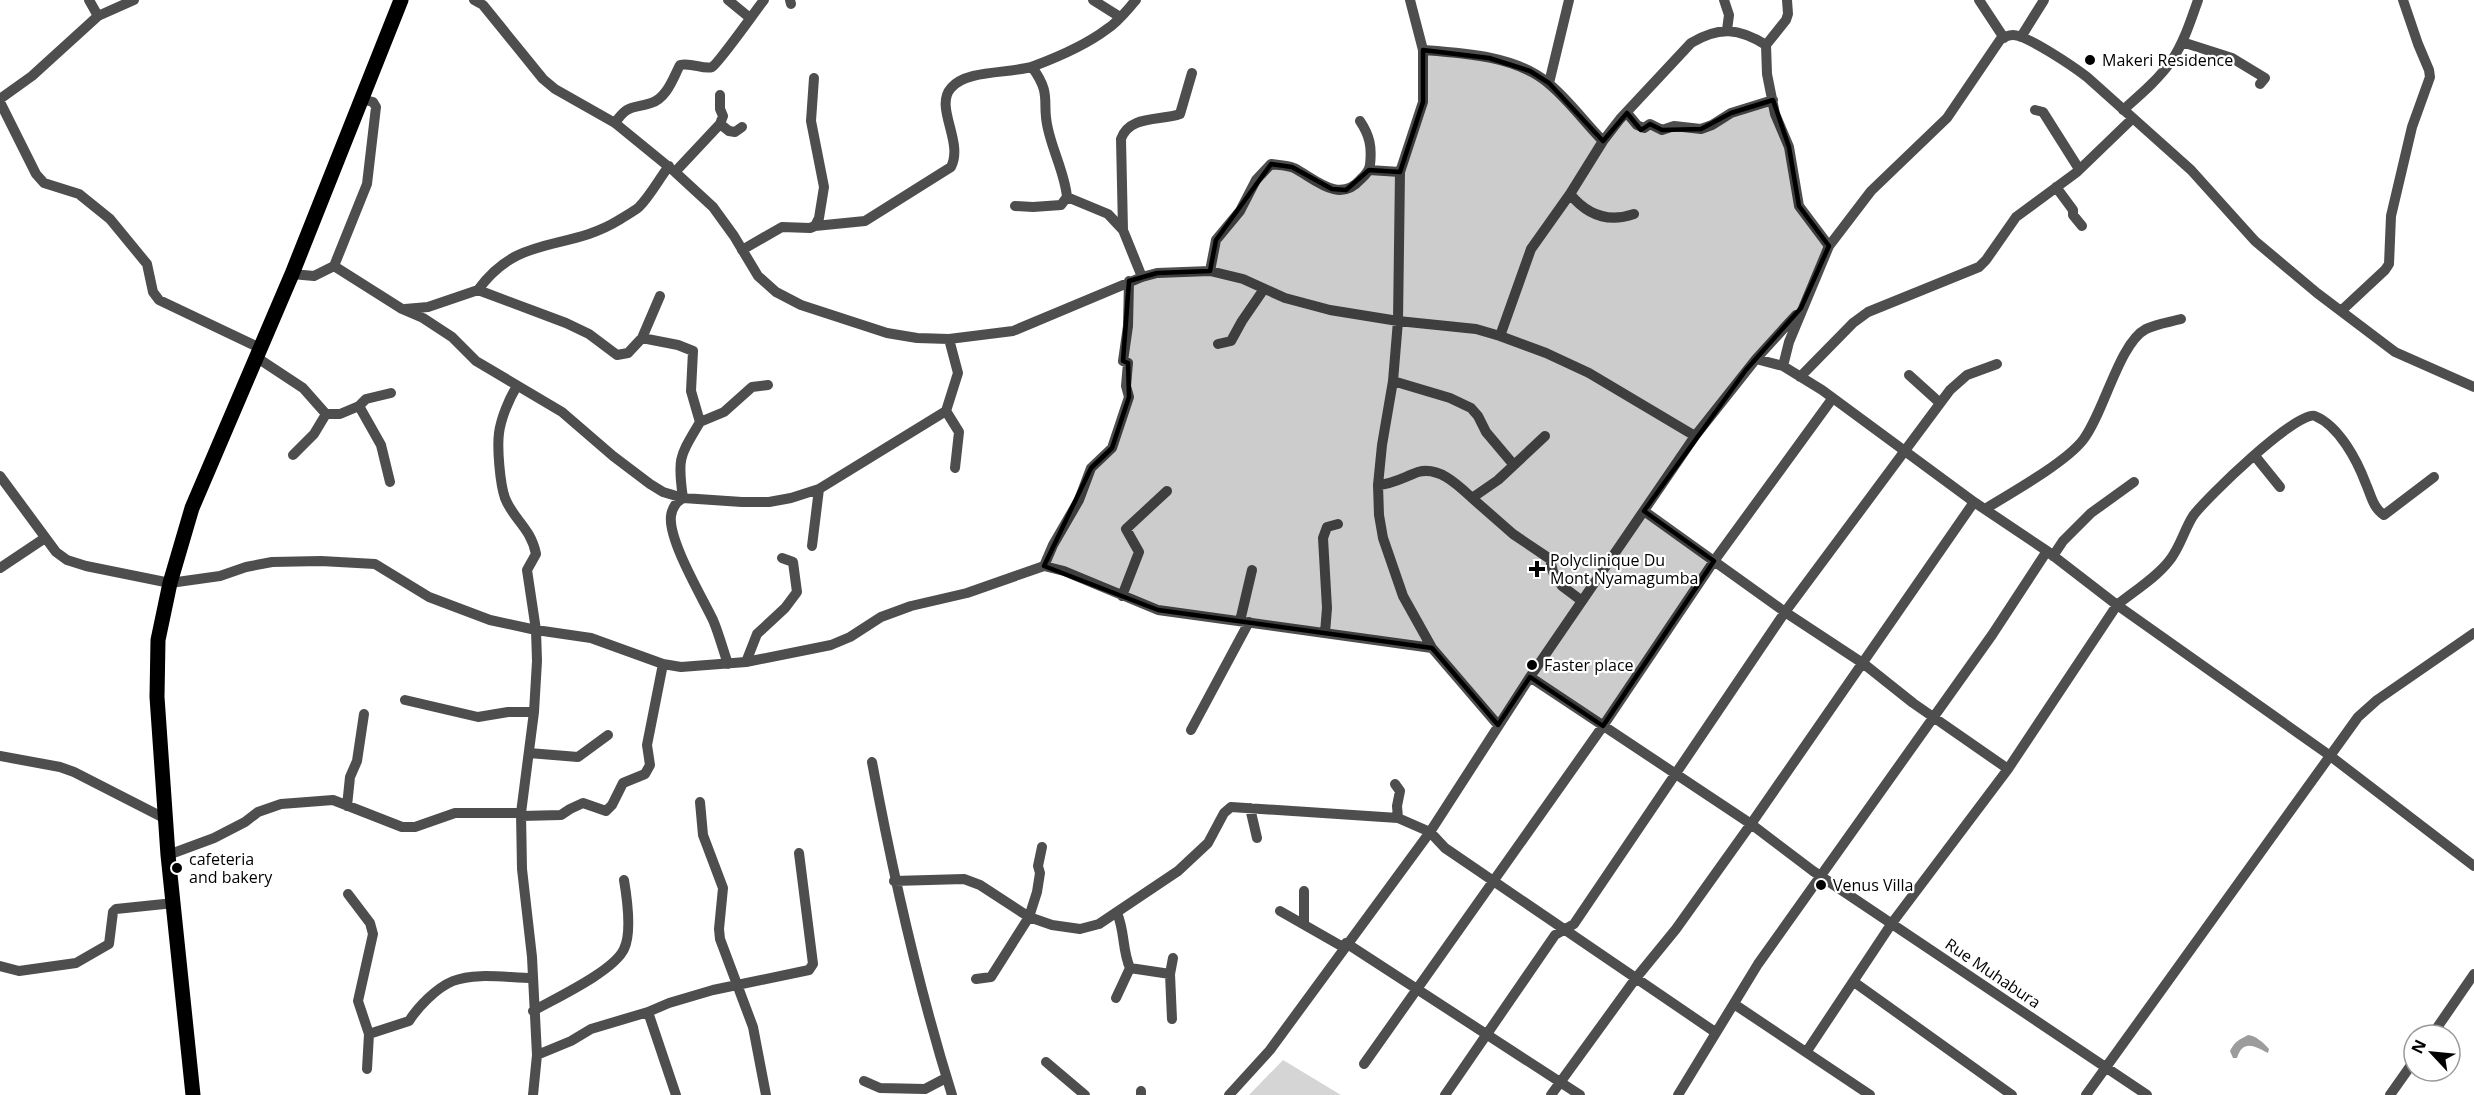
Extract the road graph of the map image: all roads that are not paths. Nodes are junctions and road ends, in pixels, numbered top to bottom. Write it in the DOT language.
graph roads {
  1 [pos="89,0"];
  2 [pos="134,0"];
  3 [pos="401,0"];
  4 [pos="474,0"];
  5 [pos="728,0"];
  6 [pos="764,0"];
  7 [pos="1093,0"];
  8 [pos="1136,0"];
  9 [pos="1410,0"];
  10 [pos="1569,0"];
  11 [pos="1724,0"];
  12 [pos="1786,0"];
  13 [pos="1980,0"];
  14 [pos="2044,0"];
  15 [pos="2198,0"];
  16 [pos="2403,0"];
  17 [pos="98,16"];
  18 [pos="1120,17"];
  19 [pos="750,18"];
  20 [pos="1727,30"];
  21 [pos="2021,37"];
  22 [pos="2004,38"];
  23 [pos="2182,42"];
  24 [pos="1766,45"];
  25 [pos="1423,50"];
  26 [pos="1032,67"];
  27 [pos="1192,73"];
  28 [pos="813,78"];
  29 [pos="1549,83"];
  30 [pos="2260,84"];
  31 [pos="720,95"];
  32 [pos="361,99"];
  33 [pos="0,100"];
  34 [pos="1773,100"];
  35 [pos="2035,110"];
  36 [pos="2123,110"];
  37 [pos="1627,113"];
  38 [pos="2133,118"];
  39 [pos="1360,121"];
  40 [pos="615,123"];
  41 [pos="720,124"];
  42 [pos="742,127"];
  43 [pos="1602,141"];
  44 [pos="672,169"];
  45 [pos="2079,169"];
  46 [pos="1369,170"];
  47 [pos="1400,172"];
  48 [pos="2056,187"];
  49 [pos="1570,194"];
  50 [pos="1067,197"];
  51 [pos="1016,206"];
  52 [pos="1634,214"];
  53 [pos="815,226"];
  54 [pos="2082,226"];
  55 [pos="1124,230"];
  56 [pos="1828,246"];
  57 [pos="741,250"];
  58 [pos="334,266"];
  59 [pos="1210,271"];
  60 [pos="292,274"];
  61 [pos="1142,277"];
  62 [pos="1129,281"];
  63 [pos="1264,289"];
  64 [pos="478,290"];
  65 [pos="660,296"];
  66 [pos="1805,302"];
  67 [pos="402,309"];
  68 [pos="2341,311"];
  69 [pos="2181,319"];
  70 [pos="1398,321"];
  71 [pos="1500,336"];
  72 [pos="642,338"];
  73 [pos="949,339"];
  74 [pos="1218,344"];
  75 [pos="259,353"];
  76 [pos="1756,359"];
  77 [pos="1997,364"];
  78 [pos="1783,366"];
  79 [pos="1909,375"];
  80 [pos="1800,376"];
  81 [pos="1393,381"];
  82 [pos="768,385"];
  83 [pos="517,386"];
  84 [pos="2474,387"];
  85 [pos="391,393"];
  86 [pos="1832,399"];
  87 [pos="1940,403"];
  88 [pos="359,406"];
  89 [pos="946,411"];
  90 [pos="326,414"];
  91 [pos="700,422"];
  92 [pos="1545,436"];
  93 [pos="1695,436"];
  94 [pos="1905,452"];
  95 [pos="293,455"];
  96 [pos="2255,456"];
  97 [pos="1513,464"];
  98 [pos="955,468"];
  99 [pos="0,476"];
  100 [pos="2434,477"];
  101 [pos="390,482"];
  102 [pos="2134,482"];
  103 [pos="1378,485"];
  104 [pos="2280,487"];
  105 [pos="819,489"];
  106 [pos="1167,491"];
  107 [pos="683,498"];
  108 [pos="1472,498"];
  109 [pos="1974,502"];
  110 [pos="1985,509"];
  111 [pos="1644,511"];
  112 [pos="1338,524"];
  113 [pos="45,538"];
  114 [pos="812,546"];
  115 [pos="2050,553"];
  116 [pos="782,558"];
  117 [pos="1714,561"];
  118 [pos="1044,566"];
  119 [pos="0,568"];
  120 [pos="1252,570"];
  121 [pos="170,583"];
  122 [pos="1122,596"];
  123 [pos="1582,601"];
  124 [pos="2117,605"];
  125 [pos="1785,612"];
  126 [pos="1244,621"];
  127 [pos="536,630"];
  128 [pos="1325,633"];
  129 [pos="2474,633"];
  130 [pos="1431,648"];
  131 [pos="746,662"];
  132 [pos="1864,663"];
  133 [pos="663,664"];
  134 [pos="728,664"];
  135 [pos="1530,677"];
  136 [pos="405,700"];
  137 [pos="534,712"];
  138 [pos="364,714"];
  139 [pos="1933,716"];
  140 [pos="1498,725"];
  141 [pos="1603,726"];
  142 [pos="1191,730"];
  143 [pos="608,735"];
  144 [pos="529,753"];
  145 [pos="2329,754"];
  146 [pos="0,756"];
  147 [pos="872,762"];
  148 [pos="2008,769"];
  149 [pos="1678,774"];
  150 [pos="1395,784"];
  151 [pos="700,802"];
  152 [pos="347,806"];
  153 [pos="1250,808"];
  154 [pos="521,815"];
  155 [pos="1398,818"];
  156 [pos="166,819"];
  157 [pos="1751,824"];
  158 [pos="1430,832"];
  159 [pos="1257,838"];
  160 [pos="1042,847"];
  161 [pos="799,853"];
  162 [pos="168,855"];
  163 [pos="2474,866"];
  164 [pos="1821,877"];
  165 [pos="624,880"];
  166 [pos="894,881"];
  167 [pos="1495,881"];
  168 [pos="1304,891"];
  169 [pos="348,894"];
  170 [pos="174,903"];
  171 [pos="1280,910"];
  172 [pos="1117,913"];
  173 [pos="1029,917"];
  174 [pos="1892,923"];
  175 [pos="1304,924"];
  176 [pos="1565,930"];
  177 [pos="1345,945"];
  178 [pos="1173,958"];
  179 [pos="0,966"];
  180 [pos="1130,968"];
  181 [pos="1170,974"];
  182 [pos="2474,974"];
  183 [pos="532,978"];
  184 [pos="1636,978"];
  185 [pos="976,979"];
  186 [pos="1854,982"];
  187 [pos="736,986"];
  188 [pos="1418,990"];
  189 [pos="1116,998"];
  190 [pos="1734,1004"];
  191 [pos="533,1011"];
  192 [pos="648,1012"];
  193 [pos="1172,1019"];
  194 [pos="2440,1023"];
  195 [pos="1715,1032"];
  196 [pos="369,1034"];
  197 [pos="1486,1036"];
  198 [pos="1807,1051"];
  199 [pos="537,1055"];
  200 [pos="1046,1062"];
  201 [pos="1364,1064"];
  202 [pos="2108,1067"];
  203 [pos="367,1069"];
  204 [pos="946,1078"];
  205 [pos="864,1081"];
  206 [pos="1560,1082"];
  207 [pos="193,1095"];
  208 [pos="533,1095"];
  209 [pos="676,1095"];
  210 [pos="766,1095"];
  211 [pos="952,1095"];
  212 [pos="1085,1095"];
  213 [pos="1229,1095"];
  214 [pos="1444,1095"];
  215 [pos="1551,1095"];
  216 [pos="1580,1095"];
  217 [pos="1678,1095"];
  218 [pos="1870,1095"];
  219 [pos="2012,1095"];
  220 [pos="2086,1095"];
  221 [pos="2147,1095"];
  1 -- 17 [label="street"];
  2 -- 17 [label="street"];
  3 -- 32 [label="main road"];
  4 -- 40 [label="street"];
  5 -- 19 [label="street"];
  6 -- 19 [label="street"];
  7 -- 18 [label="street"];
  8 -- 18 [label="street"];
  9 -- 25 [label="street"];
  10 -- 29 [label="street"];
  11 -- 20 [label="street"];
  12 -- 24 [label="street"];
  13 -- 22 [label="street"];
  14 -- 21 [label="street"];
  15 -- 23 [label="street"];
  16 -- 68 [label="street"];
  17 -- 33 [label="street"];
  18 -- 26 [label="street"];
  19 -- 40 [label="street"];
  20 -- 24 [label="street"];
  20 -- 37 [label="street"];
  21 -- 22 [label="street"];
  21 -- 36 [label="street"];
  22 -- 56 [label="street"];
  23 -- 30 [label="street"];
  23 -- 36 [label="street"];
  24 -- 34 [label="street"];
  25 -- 29 [label="street"];
  25 -- 47 [label="street"];
  26 -- 50 [label="street"];
  26 -- 53 [label="street"];
  27 -- 55 [label="street"];
  28 -- 53 [label="street"];
  29 -- 43 [label="street"];
  31 -- 41 [label="street"];
  32 -- 58 [label="street"];
  32 -- 60 [label="main road"];
  33 -- 75 [label="street"];
  34 -- 37 [label="street"];
  34 -- 56 [label="street"];
  35 -- 45 [label="street"];
  36 -- 38 [label="street"];
  37 -- 43 [label="street"];
  38 -- 45 [label="street"];
  38 -- 68 [label="street"];
  39 -- 46 [label="street"];
  40 -- 44 [label="street"];
  41 -- 42 [label="street"];
  41 -- 44 [label="street"];
  43 -- 49 [label="street"];
  44 -- 57 [label="street"];
  44 -- 64 [label="street"];
  45 -- 48 [label="street"];
  46 -- 47 [label="street"];
  46 -- 59 [label="street"];
  47 -- 70 [label="street"];
  48 -- 54 [label="street"];
  48 -- 80 [label="street"];
  49 -- 52 [label="street"];
  49 -- 71 [label="street"];
  50 -- 51 [label="street"];
  50 -- 55 [label="street"];
  53 -- 57 [label="street"];
  55 -- 61 [label="street"];
  56 -- 66 [label="street"];
  57 -- 73 [label="street"];
  58 -- 60 [label="street"];
  58 -- 67 [label="street"];
  59 -- 61 [label="street"];
  59 -- 63 [label="street"];
  60 -- 75 [label="main road"];
  61 -- 62 [label="street"];
  62 -- 73 [label="street"];
  62 -- 118 [label="street"];
  63 -- 70 [label="street"];
  63 -- 74 [label="street"];
  64 -- 67 [label="street"];
  64 -- 72 [label="street"];
  65 -- 72 [label="street"];
  66 -- 76 [label="street"];
  66 -- 78 [label="street"];
  67 -- 83 [label="street"];
  68 -- 84 [label="street"];
  69 -- 110 [label="street"];
  70 -- 71 [label="street"];
  70 -- 81 [label="street"];
  71 -- 93 [label="street"];
  72 -- 91 [label="street"];
  73 -- 89 [label="street"];
  75 -- 90 [label="street"];
  75 -- 121 [label="main road"];
  76 -- 78 [label="street"];
  76 -- 93 [label="street"];
  77 -- 87 [label="street"];
  78 -- 80 [label="street"];
  79 -- 87 [label="street"];
  80 -- 86 [label="street"];
  81 -- 97 [label="street"];
  81 -- 103 [label="street"];
  82 -- 91 [label="street"];
  83 -- 107 [label="street"];
  83 -- 127 [label="street"];
  85 -- 88 [label="street"];
  86 -- 94 [label="street"];
  86 -- 117 [label="street"];
  87 -- 94 [label="street"];
  88 -- 90 [label="street"];
  88 -- 101 [label="street"];
  89 -- 98 [label="street"];
  89 -- 105 [label="street"];
  90 -- 95 [label="street"];
  91 -- 107 [label="street"];
  92 -- 97 [label="street"];
  93 -- 111 [label="street"];
  94 -- 109 [label="street"];
  94 -- 125 [label="street"];
  96 -- 100 [label="street"];
  96 -- 104 [label="street"];
  96 -- 124 [label="street"];
  97 -- 108 [label="street"];
  99 -- 113 [label="street"];
  102 -- 115 [label="street"];
  103 -- 108 [label="street"];
  103 -- 130 [label="street"];
  105 -- 107 [label="street"];
  105 -- 114 [label="street"];
  106 -- 122 [label="street"];
  107 -- 134 [label="street"];
  108 -- 123 [label="street"];
  109 -- 110 [label="street"];
  109 -- 132 [label="street"];
  110 -- 115 [label="street"];
  111 -- 117 [label="street"];
  111 -- 123 [label="street"];
  112 -- 128 [label="street"];
  113 -- 119 [label="street"];
  113 -- 121 [label="street"];
  115 -- 124 [label="street"];
  115 -- 139 [label="street"];
  116 -- 131 [label="street"];
  117 -- 125 [label="street"];
  117 -- 141 [label="street"];
  118 -- 122 [label="street"];
  118 -- 131 [label="street"];
  120 -- 126 [label="street"];
  121 -- 127 [label="street"];
  121 -- 156 [label="main road"];
  122 -- 126 [label="street"];
  123 -- 135 [label="street"];
  124 -- 145 [label="street"];
  124 -- 148 [label="street"];
  125 -- 132 [label="street"];
  125 -- 149 [label="street"];
  126 -- 128 [label="street"];
  126 -- 142 [label="street"];
  127 -- 133 [label="street"];
  127 -- 137 [label="street"];
  128 -- 130 [label="street"];
  129 -- 145 [label="street"];
  130 -- 140 [label="street"];
  131 -- 134 [label="street"];
  132 -- 139 [label="street"];
  132 -- 157 [label="street"];
  133 -- 134 [label="street"];
  133 -- 154 [label="street"];
  135 -- 140 [label="street"];
  135 -- 141 [label="street, Rue Muhabura"];
  136 -- 137 [label="street"];
  137 -- 144 [label="street"];
  138 -- 152 [label="street"];
  139 -- 148 [label="street"];
  139 -- 164 [label="street"];
  140 -- 158 [label="street"];
  141 -- 149 [label="street, Rue Muhabura"];
  141 -- 167 [label="street"];
  143 -- 144 [label="street"];
  144 -- 154 [label="street"];
  145 -- 163 [label="street"];
  145 -- 202 [label="street"];
  146 -- 156 [label="street"];
  147 -- 166 [label="street"];
  148 -- 174 [label="street"];
  149 -- 157 [label="street, Rue Muhabura"];
  149 -- 176 [label="street"];
  150 -- 155 [label="street"];
  151 -- 187 [label="street"];
  152 -- 154 [label="street"];
  152 -- 162 [label="street"];
  153 -- 155 [label="street"];
  153 -- 159 [label="street"];
  153 -- 172 [label="street"];
  154 -- 183 [label="street"];
  155 -- 158 [label="street"];
  156 -- 162 [label="main road"];
  157 -- 164 [label="street, Rue Muhabura"];
  157 -- 184 [label="street"];
  158 -- 167 [label="street"];
  158 -- 177 [label="street"];
  160 -- 173 [label="street"];
  161 -- 187 [label="street"];
  162 -- 170 [label="main road"];
  164 -- 174 [label="street, Rue Muhabura"];
  164 -- 190 [label="street"];
  165 -- 191 [label="street"];
  166 -- 173 [label="street"];
  166 -- 204 [label="street"];
  167 -- 176 [label="street"];
  167 -- 188 [label="street"];
  168 -- 175 [label="street"];
  169 -- 196 [label="street"];
  170 -- 179 [label="street"];
  170 -- 207 [label="main road"];
  171 -- 175 [label="street"];
  172 -- 173 [label="street"];
  172 -- 180 [label="street"];
  173 -- 185 [label="street"];
  174 -- 186 [label="street"];
  174 -- 202 [label="street, Rue Muhabura"];
  175 -- 177 [label="street"];
  176 -- 184 [label="street"];
  176 -- 197 [label="street"];
  177 -- 188 [label="street"];
  177 -- 213 [label="street"];
  178 -- 181 [label="street"];
  180 -- 181 [label="street"];
  180 -- 189 [label="street"];
  181 -- 193 [label="street"];
  182 -- 194 [label="street"];
  183 -- 191 [label="street"];
  183 -- 196 [label="street"];
  184 -- 195 [label="street"];
  184 -- 206 [label="street"];
  186 -- 198 [label="street"];
  186 -- 219 [label="street"];
  187 -- 192 [label="street"];
  187 -- 210 [label="street"];
  188 -- 197 [label="street"];
  188 -- 201 [label="street"];
  190 -- 195 [label="street"];
  190 -- 198 [label="street"];
  191 -- 199 [label="street"];
  192 -- 199 [label="street"];
  192 -- 209 [label="street"];
  195 -- 217 [label="street"];
  196 -- 203 [label="street"];
  197 -- 206 [label="street"];
  197 -- 214 [label="street"];
  198 -- 218 [label="street"];
  199 -- 208 [label="street"];
  200 -- 212 [label="street"];
  202 -- 220 [label="street"];
  202 -- 221 [label="street, Rue Muhabura"];
  204 -- 205 [label="street"];
  204 -- 211 [label="street"];
  206 -- 215 [label="street"];
  206 -- 216 [label="street"];
}
